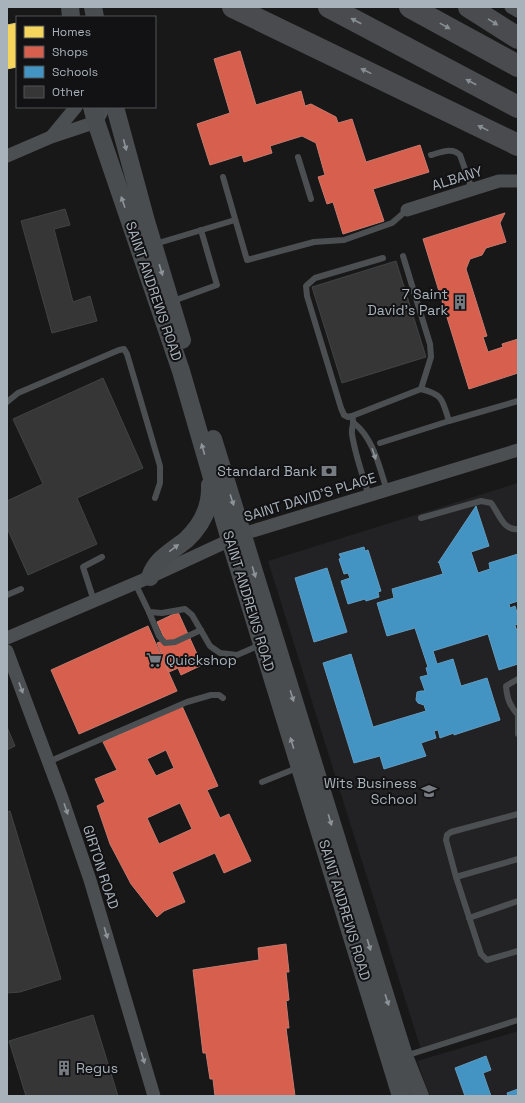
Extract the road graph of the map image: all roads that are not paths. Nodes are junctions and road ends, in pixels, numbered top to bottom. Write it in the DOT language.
graph roads {
  1 [pos="233,7"];
  2 [pos="329,7"];
  3 [pos="410,7"];
  4 [pos="469,7"];
  5 [pos="511,7"];
  6 [pos="518,11"];
  7 [pos="518,38"];
  8 [pos="518,66"];
  9 [pos="518,107"];
  10 [pos="75,108"];
  11 [pos="115,108"];
  12 [pos="97,112"];
  13 [pos="51,137"];
  14 [pos="518,145"];
  15 [pos="431,155"];
  16 [pos="7,156"];
  17 [pos="298,157"];
  18 [pos="224,177"];
  19 [pos="518,181"];
  20 [pos="472,189"];
  21 [pos="311,200"];
  22 [pos="407,210"];
  23 [pos="235,220"];
  24 [pos="200,230"];
  25 [pos="153,244"];
  26 [pos="403,256"];
  27 [pos="383,258"];
  28 [pos="171,302"];
  29 [pos="421,389"];
  30 [pos="518,401"];
  31 [pos="7,402"];
  32 [pos="352,416"];
  33 [pos="449,421"];
  34 [pos="354,423"];
  35 [pos="380,443"];
  36 [pos="517,453"];
  37 [pos="209,470"];
  38 [pos="387,490"];
  39 [pos="369,496"];
  40 [pos="155,498"];
  41 [pos="421,518"];
  42 [pos="518,529"];
  43 [pos="236,537"];
  44 [pos="102,557"];
  45 [pos="143,580"];
  46 [pos="21,589"];
  47 [pos="7,595"];
  48 [pos="94,601"];
  49 [pos="149,612"];
  50 [pos="201,630"];
  51 [pos="7,638"];
  52 [pos="268,641"];
  53 [pos="7,651"];
  54 [pos="518,679"];
  55 [pos="223,698"];
  56 [pos="518,717"];
  57 [pos="518,734"];
  58 [pos="48,762"];
  59 [pos="306,765"];
  60 [pos="262,782"];
  61 [pos="518,814"];
  62 [pos="518,859"];
  63 [pos="456,877"];
  64 [pos="518,901"];
  65 [pos="469,918"];
  66 [pos="518,951"];
  67 [pos="518,1020"];
  68 [pos="398,1059"];
  69 [pos="154,1096"];
  70 [pos="401,1096"];
  71 [pos="420,1096"];
  14 -- 1 [label="highway, one-way"];
  9 -- 2 [label="highway, one-way"];
  3 -- 8 [label="highway, one-way"];
  4 -- 7 [label="highway, one-way"];
  5 -- 6 [label="street"];
  10 -- 13 [label="street"];
  11 -- 25 [label="main road, SAINT ANDREWS ROAD, one-way"];
  12 -- 13 [label="street"];
  37 -- 12 [label="main road, SAINT ANDREWS ROAD, one-way"];
  13 -- 16 [label="street"];
  15 -- 20 [label="lane"];
  17 -- 21 [label="lane"];
  18 -- 23 [label="lane"];
  19 -- 20 [label="street, ALBANY"];
  20 -- 22 [label="street, ALBANY"];
  22 -- 23 [label="lane"];
  23 -- 24 [label="lane"];
  24 -- 25 [label="lane"];
  24 -- 28 [label="lane"];
  25 -- 28 [label="main road, SAINT ANDREWS ROAD, one-way"];
  26 -- 29 [label="lane"];
  27 -- 32 [label="lane"];
  28 -- 43 [label="main road, SAINT ANDREWS ROAD, one-way"];
  29 -- 32 [label="lane"];
  29 -- 33 [label="lane"];
  30 -- 33 [label="lane"];
  31 -- 40 [label="lane"];
  32 -- 34 [label="lane"];
  33 -- 35 [label="lane"];
  34 -- 38 [label="lane, one-way"];
  34 -- 39 [label="lane"];
  36 -- 38 [label="street, SAINT DAVID'S PLACE"];
  37 -- 43 [label="main road, SAINT ANDREWS ROAD"];
  45 -- 37 [label="main road, one-way"];
  38 -- 39 [label="street, SAINT DAVID'S PLACE"];
  39 -- 43 [label="street, SAINT DAVID'S PLACE"];
  41 -- 42 [label="lane"];
  43 -- 45 [label="street, SAINT DAVID'S PLACE"];
  43 -- 52 [label="main road, SAINT ANDREWS ROAD"];
  44 -- 48 [label="lane"];
  45 -- 48 [label="street, SAINT DAVID'S PLACE"];
  45 -- 49 [label="lane"];
  46 -- 47 [label="lane"];
  48 -- 51 [label="street, SAINT DAVID'S PLACE"];
  49 -- 50 [label="lane"];
  49 -- 50 [label="lane"];
  50 -- 52 [label="lane"];
  52 -- 59 [label="main road, SAINT ANDREWS ROAD"];
  53 -- 58 [label="street, GIRTON ROAD, one-way"];
  54 -- 56 [label="lane"];
  55 -- 58 [label="lane"];
  56 -- 57 [label="lane"];
  58 -- 69 [label="street, GIRTON ROAD, one-way"];
  59 -- 60 [label="lane"];
  59 -- 68 [label="main road, SAINT ANDREWS ROAD"];
  61 -- 63 [label="lane"];
  62 -- 63 [label="lane"];
  63 -- 65 [label="lane"];
  64 -- 65 [label="lane"];
  65 -- 66 [label="lane"];
  67 -- 68 [label="lane"];
  68 -- 70 [label="main road, SAINT ANDREWS ROAD"];
  68 -- 71 [label="main road, SAINT ANDREWS ROAD"];
}
